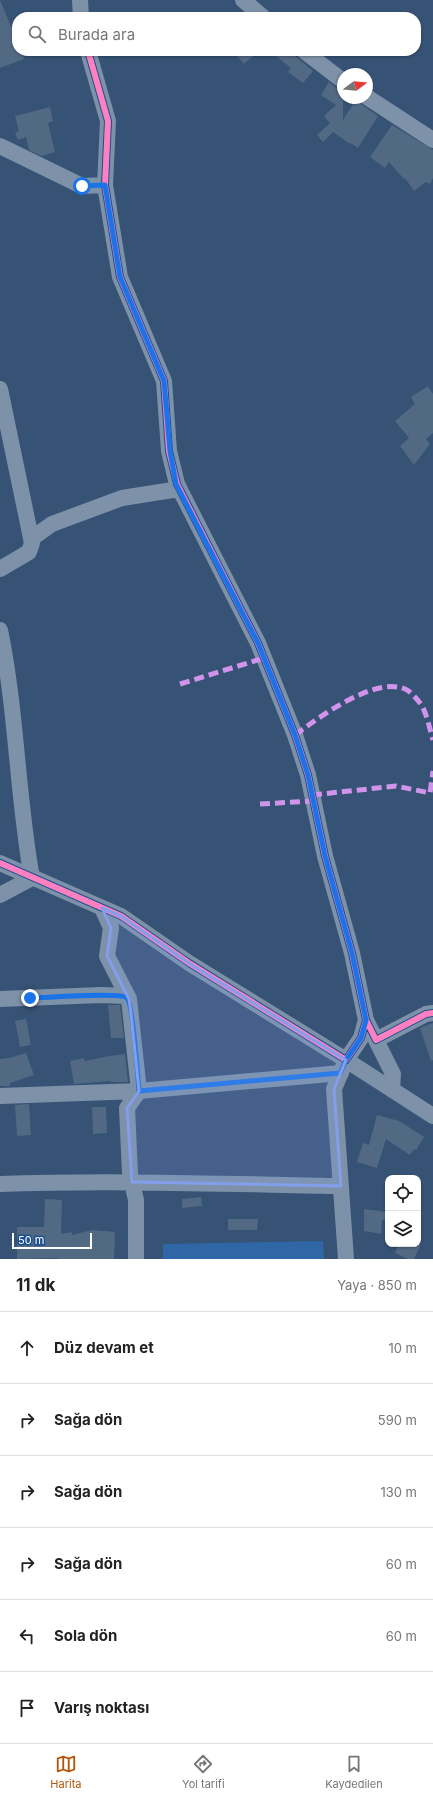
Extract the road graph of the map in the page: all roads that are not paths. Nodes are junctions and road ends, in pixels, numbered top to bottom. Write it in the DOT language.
graph roads {
  1 [pos="80,0"];
  2 [pos="243,0"];
  3 [pos="81,12"];
  4 [pos="257,12"];
  5 [pos="89,56"];
  6 [pos="310,56"];
  7 [pos="337,76"];
  8 [pos="373,101"];
  9 [pos="433,140"];
  10 [pos="0,146"];
  11 [pos="105,185"];
  12 [pos="0,389"];
  13 [pos="179,489"];
  14 [pos="31,539"];
  15 [pos="0,569"];
  16 [pos="0,630"];
  17 [pos="0,863"];
  18 [pos="32,878"];
  19 [pos="0,895"];
  20 [pos="102,908"];
  21 [pos="0,999"];
  22 [pos="129,999"];
  23 [pos="433,1013"];
  24 [pos="366,1020"];
  25 [pos="376,1040"];
  26 [pos="343,1066"];
  27 [pos="392,1090"];
  28 [pos="139,1091"];
  29 [pos="0,1096"];
  30 [pos="433,1116"];
  31 [pos="132,1182"];
  32 [pos="0,1184"];
  33 [pos="341,1186"];
  34 [pos="136,1259"];
  35 [pos="346,1259"];
  1 -- 3 [label="street"];
  2 -- 4 [label="street"];
  5 -- 11 [label="street"];
  6 -- 7 [label="street"];
  8 -- 9 [label="street"];
  10 -- 11 [label="street"];
  11 -- 13 [label="street"];
  12 -- 14 [label="street"];
  13 -- 14 [label="street"];
  13 -- 24 [label="street"];
  14 -- 15 [label="street"];
  16 -- 18 [label="street"];
  17 -- 18 [label="street"];
  18 -- 19 [label="street"];
  18 -- 20 [label="street"];
  20 -- 22 [label="street"];
  20 -- 26 [label="street"];
  21 -- 22 [label="street"];
  22 -- 28 [label="street"];
  23 -- 25 [label="street"];
  24 -- 25 [label="street"];
  24 -- 26 [label="street"];
  25 -- 27 [label="street"];
  26 -- 27 [label="street"];
  26 -- 28 [label="street"];
  26 -- 33 [label="street"];
  27 -- 30 [label="street"];
  28 -- 29 [label="street"];
  28 -- 31 [label="street"];
  31 -- 32 [label="street"];
  31 -- 33 [label="street"];
  31 -- 34 [label="street"];
  33 -- 35 [label="street"];
}
